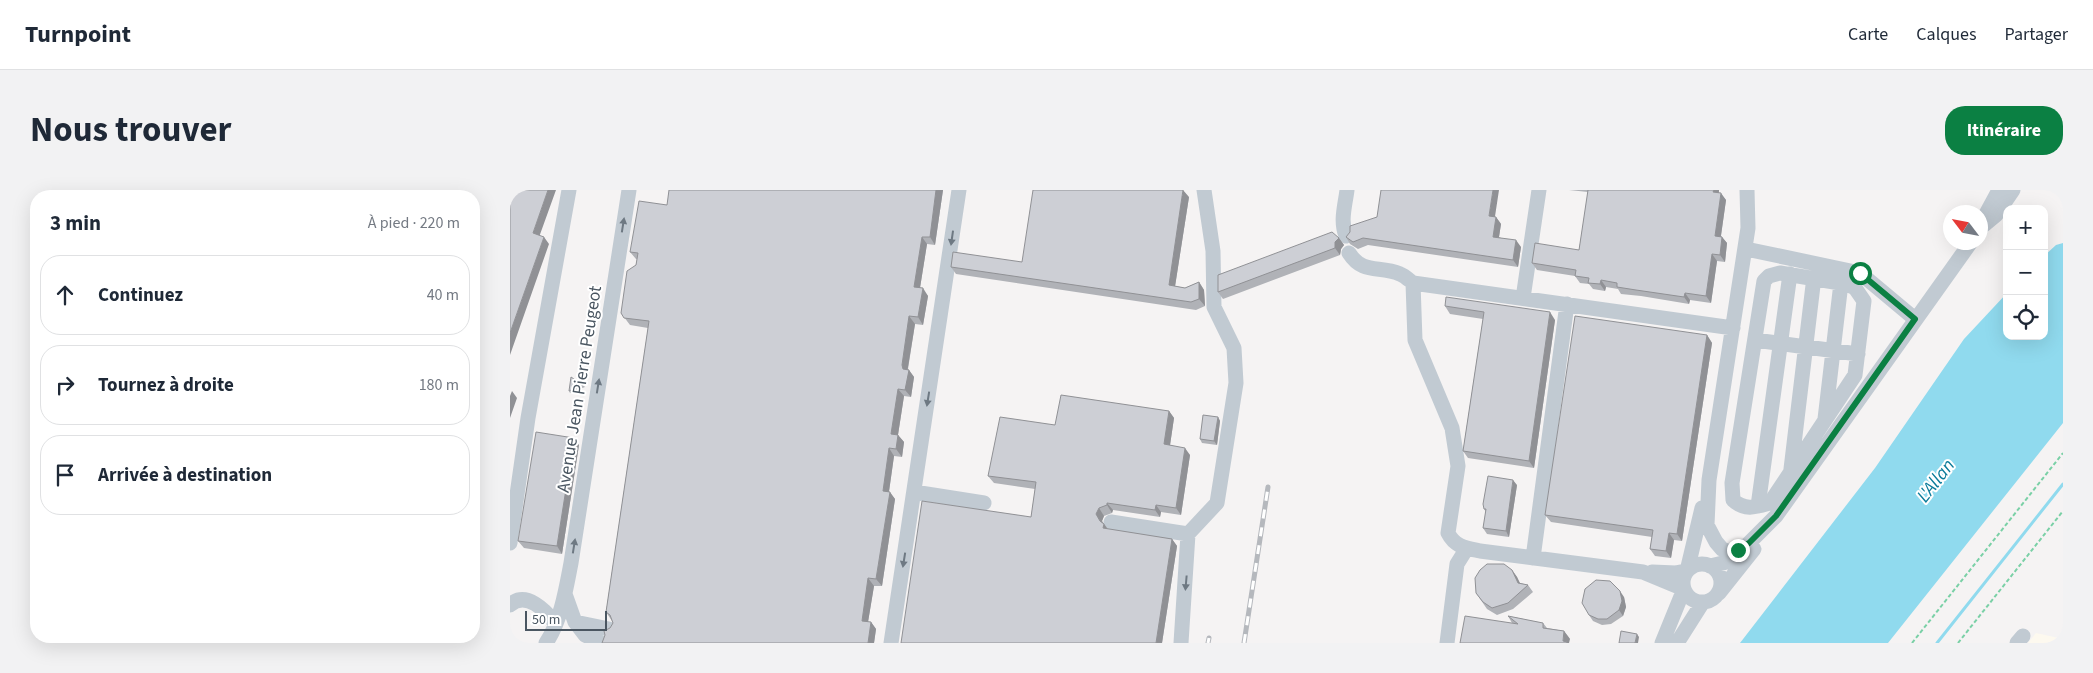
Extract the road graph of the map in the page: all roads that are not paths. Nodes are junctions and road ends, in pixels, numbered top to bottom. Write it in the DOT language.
graph roads {
  1 [pos="569,190"];
  2 [pos="628,190"];
  3 [pos="960,190"];
  4 [pos="1204,190"];
  5 [pos="1347,190"];
  6 [pos="1539,190"];
  7 [pos="1747,190"];
  8 [pos="1999,190"];
  9 [pos="2013,190"];
  10 [pos="1988,210"];
  11 [pos="1988,222"];
  12 [pos="1346,236"];
  13 [pos="1746,250"];
  14 [pos="1965,250"];
  15 [pos="1349,252"];
  16 [pos="1790,274"];
  17 [pos="1814,277"];
  18 [pos="1413,283"];
  19 [pos="1841,283"];
  20 [pos="1523,298"];
  21 [pos="1567,304"];
  22 [pos="1915,319"];
  23 [pos="1733,328"];
  24 [pos="1755,340"];
  25 [pos="1781,343"];
  26 [pos="1805,347"];
  27 [pos="1832,350"];
  28 [pos="1858,354"];
  29 [pos="1855,375"];
  30 [pos="1870,384"];
  31 [pos="1825,420"];
  32 [pos="1790,472"];
  33 [pos="1710,480"];
  34 [pos="914,492"];
  35 [pos="984,503"];
  36 [pos="1771,509"];
  37 [pos="1111,522"];
  38 [pos="1188,534"];
  39 [pos="510,543"];
  40 [pos="1749,543"];
  41 [pos="1467,548"];
  42 [pos="1533,558"];
  43 [pos="1710,566"];
  44 [pos="1687,571"];
  45 [pos="1643,572"];
  46 [pos="1684,588"];
  47 [pos="1719,593"];
  48 [pos="565,594"];
  49 [pos="1703,602"];
  50 [pos="510,605"];
  51 [pos="575,622"];
  52 [pos="609,629"];
  53 [pos="553,636"];
  54 [pos="601,643"];
  55 [pos="891,643"];
  56 [pos="1181,643"];
  57 [pos="1447,643"];
  58 [pos="1662,643"];
  59 [pos="1677,643"];
  1 -- 39 [label="street"];
  48 -- 2 [label="street, Avenue Jean Pierre Peugeot, one-way"];
  3 -- 34 [label="street, one-way"];
  4 -- 38 [label="street"];
  5 -- 12 [label="street"];
  6 -- 20 [label="street"];
  7 -- 13 [label="street"];
  8 -- 10 [label="street"];
  9 -- 11 [label="street"];
  13 -- 22 [label="street"];
  13 -- 23 [label="street"];
  14 -- 22 [label="street"];
  15 -- 18 [label="street"];
  16 -- 17 [label="street"];
  16 -- 24 [label="street"];
  16 -- 25 [label="street"];
  17 -- 19 [label="street"];
  17 -- 26 [label="street"];
  18 -- 20 [label="street"];
  18 -- 41 [label="street"];
  19 -- 27 [label="street"];
  19 -- 28 [label="street"];
  20 -- 21 [label="street"];
  21 -- 23 [label="street"];
  21 -- 42 [label="street"];
  22 -- 30 [label="street"];
  23 -- 33 [label="street"];
  24 -- 25 [label="street"];
  24 -- 36 [label="street"];
  25 -- 26 [label="street"];
  25 -- 36 [label="street"];
  26 -- 27 [label="street"];
  26 -- 32 [label="street"];
  27 -- 28 [label="street"];
  27 -- 31 [label="street"];
  28 -- 29 [label="street"];
  29 -- 30 [label="street"];
  29 -- 31 [label="street"];
  30 -- 36 [label="street"];
  31 -- 32 [label="street"];
  32 -- 36 [label="street"];
  33 -- 40 [label="street"];
  33 -- 44 [label="street"];
  34 -- 35 [label="street"];
  34 -- 55 [label="street, one-way"];
  36 -- 40 [label="street"];
  36 -- 47 [label="street"];
  37 -- 38 [label="street"];
  38 -- 56 [label="street, one-way"];
  40 -- 43 [label="street"];
  41 -- 42 [label="street"];
  41 -- 57 [label="street"];
  42 -- 45 [label="street"];
  43 -- 44 [label="street"];
  43 -- 47 [label="street"];
  44 -- 45 [label="street"];
  44 -- 46 [label="street"];
  45 -- 46 [label="street"];
  46 -- 49 [label="street"];
  46 -- 58 [label="street"];
  47 -- 49 [label="street"];
  48 -- 51 [label="street"];
  48 -- 53 [label="street, Avenue Jean Pierre Peugeot"];
  49 -- 59 [label="street"];
  50 -- 53 [label="street"];
  51 -- 52 [label="street"];
  51 -- 54 [label="street"];
}
